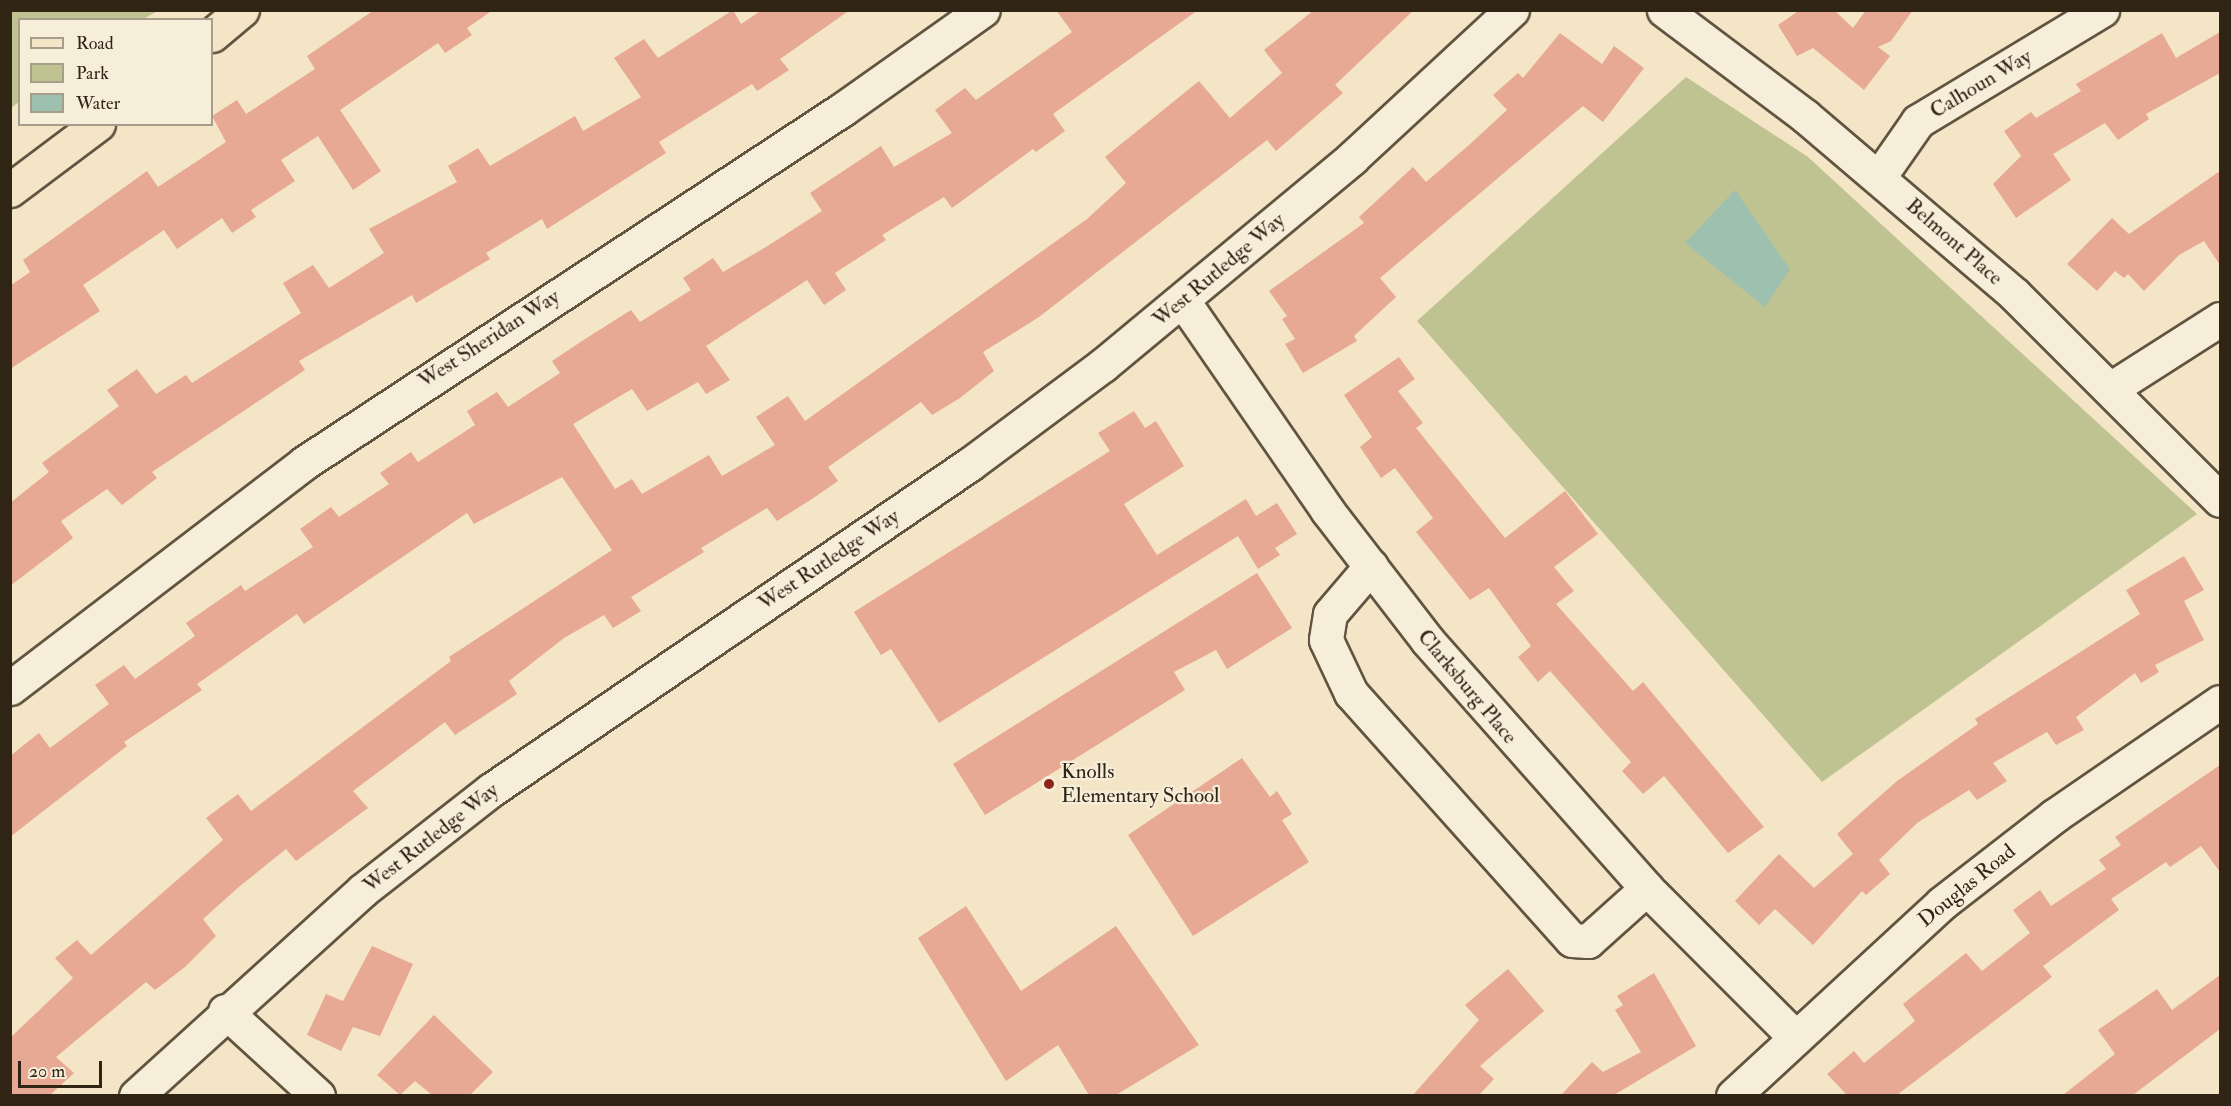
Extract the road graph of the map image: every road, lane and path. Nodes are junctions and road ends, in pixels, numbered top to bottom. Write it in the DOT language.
graph roads {
  1 [pos="242,10"];
  2 [pos="983,10"];
  3 [pos="1512,10"];
  4 [pos="1664,10"];
  5 [pos="2102,10"];
  6 [pos="213,34"];
  7 [pos="95,126"];
  8 [pos="1879,177"];
  9 [pos="10,190"];
  10 [pos="1183,301"];
  11 [pos="2220,319"];
  12 [pos="2112,388"];
  13 [pos="2220,500"];
  14 [pos="1371,566"];
  15 [pos="10,688"];
  16 [pos="2220,702"];
  17 [pos="1647,888"];
  18 [pos="225,1011"];
  19 [pos="1794,1036"];
  20 [pos="136,1095"];
  21 [pos="318,1095"];
  22 [pos="1733,1095"];
  1 -- 6 [label="main road"];
  2 -- 15 [label="street, West Sheridan Way"];
  3 -- 10 [label="street, West Rutledge Way"];
  4 -- 8 [label="street, Belmont Place"];
  5 -- 8 [label="street, Calhoun Way"];
  7 -- 9 [label="main road"];
  8 -- 12 [label="street, Belmont Place"];
  10 -- 14 [label="street, Clarksburg Place"];
  10 -- 18 [label="street, West Rutledge Way"];
  11 -- 12 [label="street"];
  12 -- 13 [label="street, Belmont Place"];
  14 -- 17 [label="street, Clarksburg Place"];
  14 -- 17 [label="street"];
  16 -- 19 [label="street, Douglas Road"];
  17 -- 19 [label="street, Clarksburg Place"];
  18 -- 20 [label="street, West Rutledge Way"];
  18 -- 21 [label="street"];
  19 -- 22 [label="street, Douglas Road"];
}
